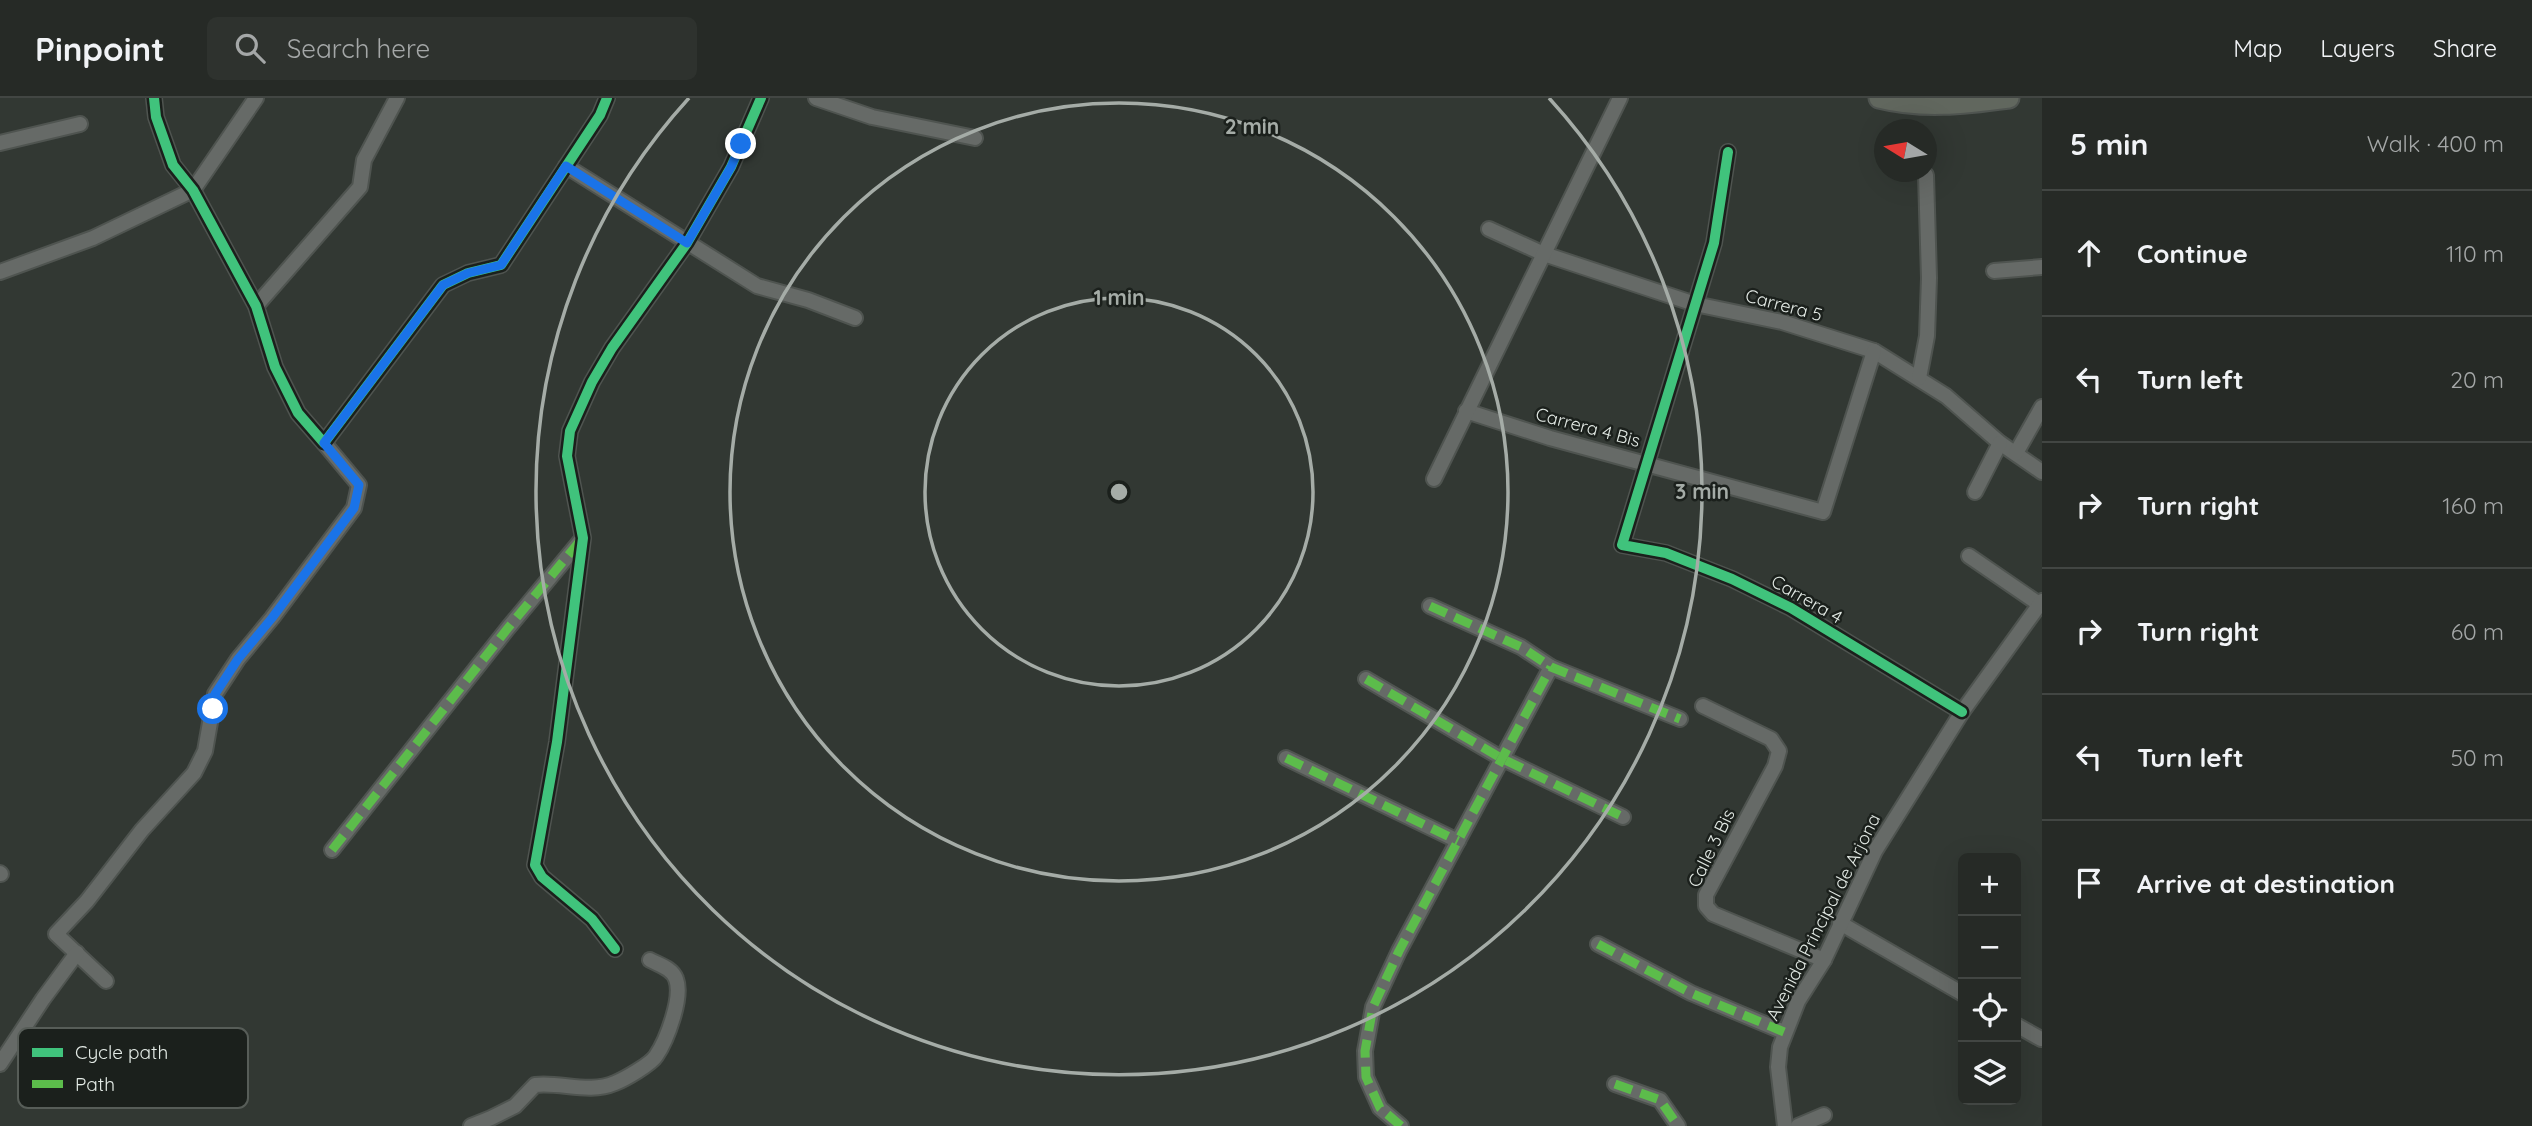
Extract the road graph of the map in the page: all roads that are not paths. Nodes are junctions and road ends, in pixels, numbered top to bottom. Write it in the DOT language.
graph roads {
  1 [pos="154,98"];
  2 [pos="256,98"];
  3 [pos="397,98"];
  4 [pos="607,98"];
  5 [pos="761,98"];
  6 [pos="816,98"];
  7 [pos="1620,98"];
  8 [pos="1879,98"];
  9 [pos="2009,98"];
  10 [pos="80,124"];
  11 [pos="975,138"];
  12 [pos="0,143"];
  13 [pos="1728,152"];
  14 [pos="566,166"];
  15 [pos="1926,182"];
  16 [pos="193,190"];
  17 [pos="1489,229"];
  18 [pos="687,243"];
  19 [pos="1544,254"];
  20 [pos="2042,267"];
  21 [pos="1994,271"];
  22 [pos="0,272"];
  23 [pos="1695,304"];
  24 [pos="257,306"];
  25 [pos="855,318"];
  26 [pos="1874,351"];
  27 [pos="1919,378"];
  28 [pos="2042,407"];
  29 [pos="1466,411"];
  30 [pos="324,443"];
  31 [pos="2000,443"];
  32 [pos="2016,453"];
  33 [pos="1646,463"];
  34 [pos="2042,472"];
  35 [pos="1434,479"];
  36 [pos="1975,492"];
  37 [pos="583,538"];
  38 [pos="1969,556"];
  39 [pos="2041,602"];
  40 [pos="1430,606"];
  41 [pos="1551,667"];
  42 [pos="1366,679"];
  43 [pos="1703,706"];
  44 [pos="1962,712"];
  45 [pos="1680,719"];
  46 [pos="1286,758"];
  47 [pos="1501,758"];
  48 [pos="1623,817"];
  49 [pos="1458,841"];
  50 [pos="332,850"];
  51 [pos="1840,923"];
  52 [pos="1598,944"];
  53 [pos="615,949"];
  54 [pos="77,954"];
  55 [pos="650,960"];
  56 [pos="1824,960"];
  57 [pos="106,981"];
  58 [pos="1958,991"];
  59 [pos="24,1028"];
  60 [pos="2021,1028"];
  61 [pos="1784,1032"];
  62 [pos="18,1037"];
  63 [pos="2041,1040"];
  64 [pos="0,1064"];
  65 [pos="1615,1084"];
  66 [pos="1824,1115"];
  67 [pos="471,1126"];
  68 [pos="1401,1126"];
  69 [pos="1678,1126"];
  70 [pos="1785,1126"];
  71 [pos="1798,1126"];
  1 -- 16 [label="street"];
  2 -- 16 [label="street"];
  3 -- 24 [label="street"];
  4 -- 14 [label="street"];
  5 -- 18 [label="street"];
  6 -- 11 [label="street"];
  7 -- 19 [label="street"];
  8 -- 9 [label="main road"];
  10 -- 12 [label="street"];
  13 -- 23 [label="street"];
  14 -- 18 [label="street"];
  14 -- 30 [label="street"];
  15 -- 27 [label="street"];
  16 -- 22 [label="street"];
  16 -- 24 [label="street"];
  17 -- 19 [label="street, Carrera 5"];
  18 -- 25 [label="street"];
  18 -- 37 [label="street"];
  19 -- 23 [label="street, Carrera 5"];
  19 -- 29 [label="street"];
  20 -- 21 [label="street"];
  23 -- 26 [label="street, Carrera 5"];
  23 -- 33 [label="street"];
  24 -- 30 [label="street"];
  26 -- 27 [label="street, Carrera 5"];
  26 -- 33 [label="street, Carrera 4 Bis"];
  27 -- 31 [label="street, Carrera 5"];
  28 -- 32 [label="street"];
  29 -- 33 [label="street, Carrera 4 Bis"];
  29 -- 35 [label="street"];
  30 -- 54 [label="street"];
  31 -- 32 [label="street, Carrera 5"];
  31 -- 36 [label="street"];
  32 -- 34 [label="street, Carrera 5"];
  33 -- 44 [label="street, Carrera 4"];
  37 -- 50 [label="street"];
  37 -- 53 [label="street"];
  38 -- 39 [label="street"];
  39 -- 44 [label="street, Avenida Principal de Arjona"];
  40 -- 41 [label="street"];
  41 -- 45 [label="street"];
  41 -- 47 [label="street"];
  42 -- 47 [label="street"];
  43 -- 56 [label="street, Calle 3 Bis"];
  44 -- 51 [label="street, Avenida Principal de Arjona"];
  46 -- 49 [label="street"];
  47 -- 48 [label="street"];
  47 -- 49 [label="street"];
  49 -- 68 [label="street"];
  51 -- 56 [label="street, Avenida Principal de Arjona"];
  51 -- 58 [label="street"];
  52 -- 61 [label="street"];
  54 -- 57 [label="street"];
  54 -- 59 [label="street"];
  55 -- 67 [label="street"];
  56 -- 61 [label="street, Avenida Principal de Arjona"];
  60 -- 63 [label="street"];
  61 -- 70 [label="street, Avenida Principal de Arjona"];
  62 -- 64 [label="street"];
  65 -- 69 [label="street"];
  66 -- 71 [label="street"];
}
